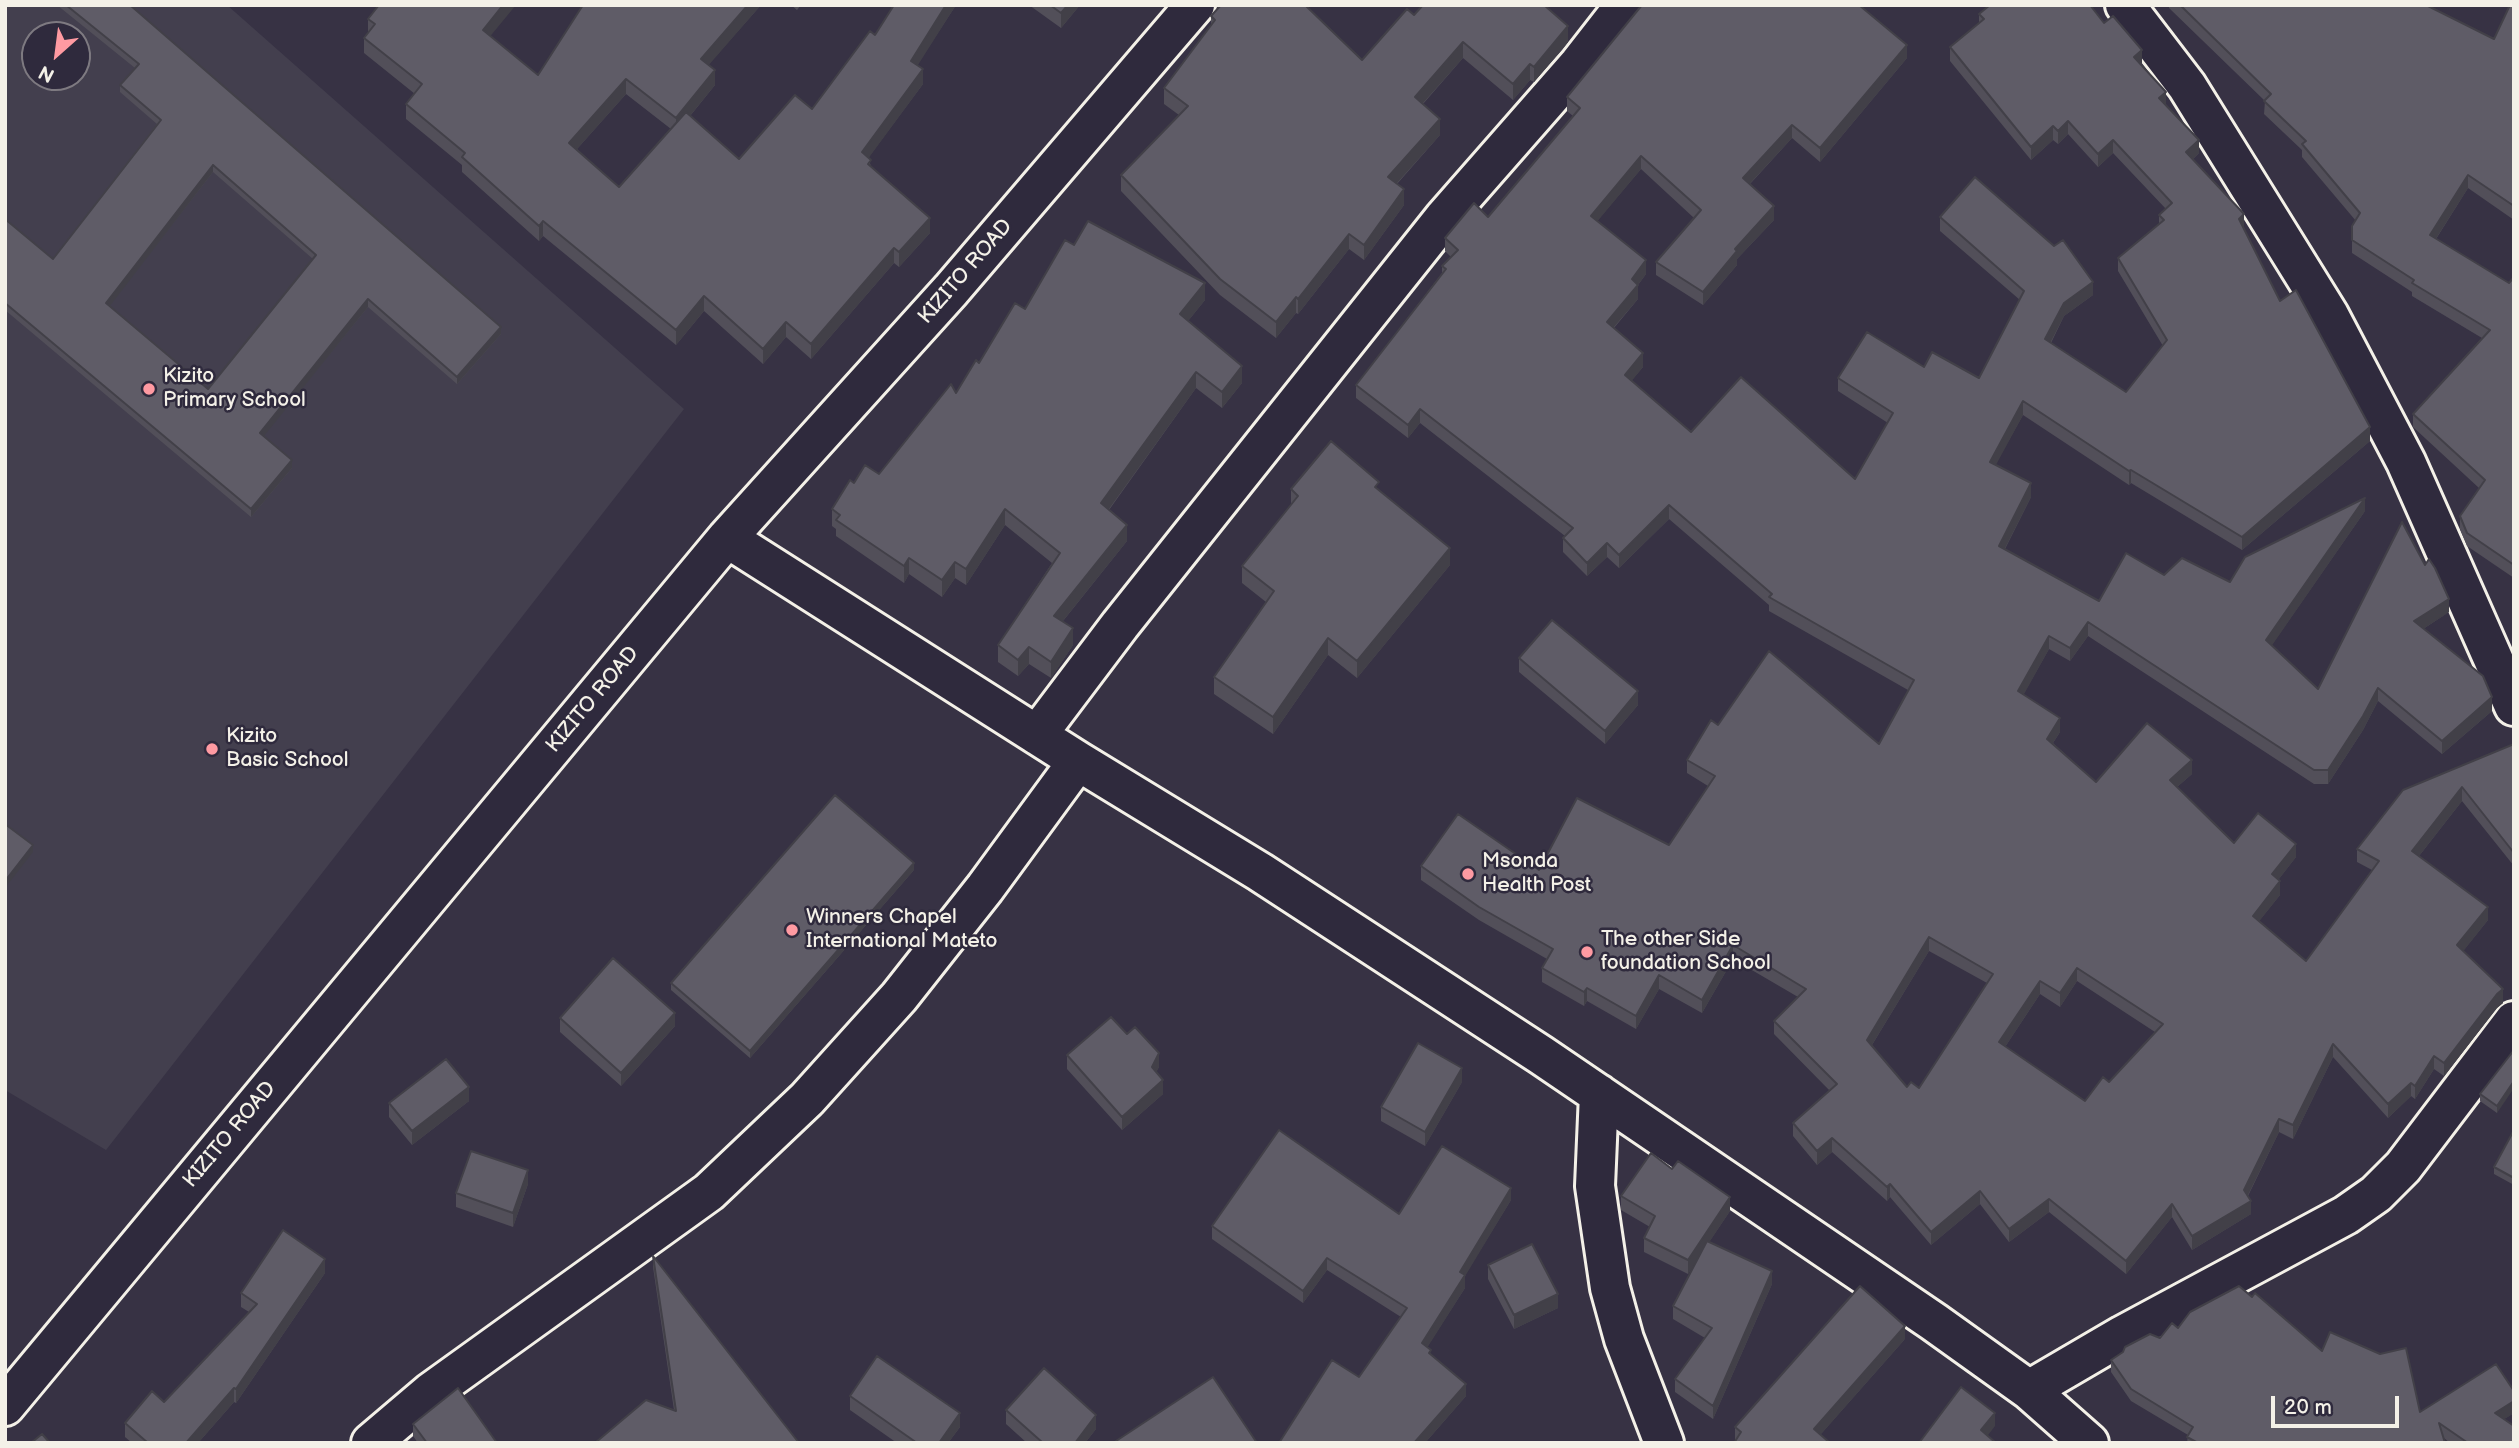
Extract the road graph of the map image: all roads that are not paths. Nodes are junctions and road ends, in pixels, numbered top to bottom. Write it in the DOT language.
graph roads {
  1 [pos="1195,5"];
  2 [pos="1625,5"];
  3 [pos="2125,5"];
  4 [pos="727,538"];
  5 [pos="2514,706"];
  6 [pos="1037,735"];
  7 [pos="1078,761"];
  8 [pos="2514,1021"];
  9 [pos="1599,1094"];
  10 [pos="2029,1390"];
  11 [pos="5,1406"];
  12 [pos="371,1443"];
  13 [pos="1664,1443"];
  14 [pos="2089,1443"];
  1 -- 4 [label="street, KIZITO ROAD"];
  2 -- 6 [label="street"];
  3 -- 5 [label="street"];
  4 -- 6 [label="street"];
  4 -- 11 [label="street, KIZITO ROAD"];
  6 -- 7 [label="street"];
  7 -- 9 [label="street"];
  7 -- 12 [label="street"];
  8 -- 10 [label="street"];
  9 -- 10 [label="street"];
  9 -- 13 [label="street"];
  10 -- 14 [label="street"];
}
